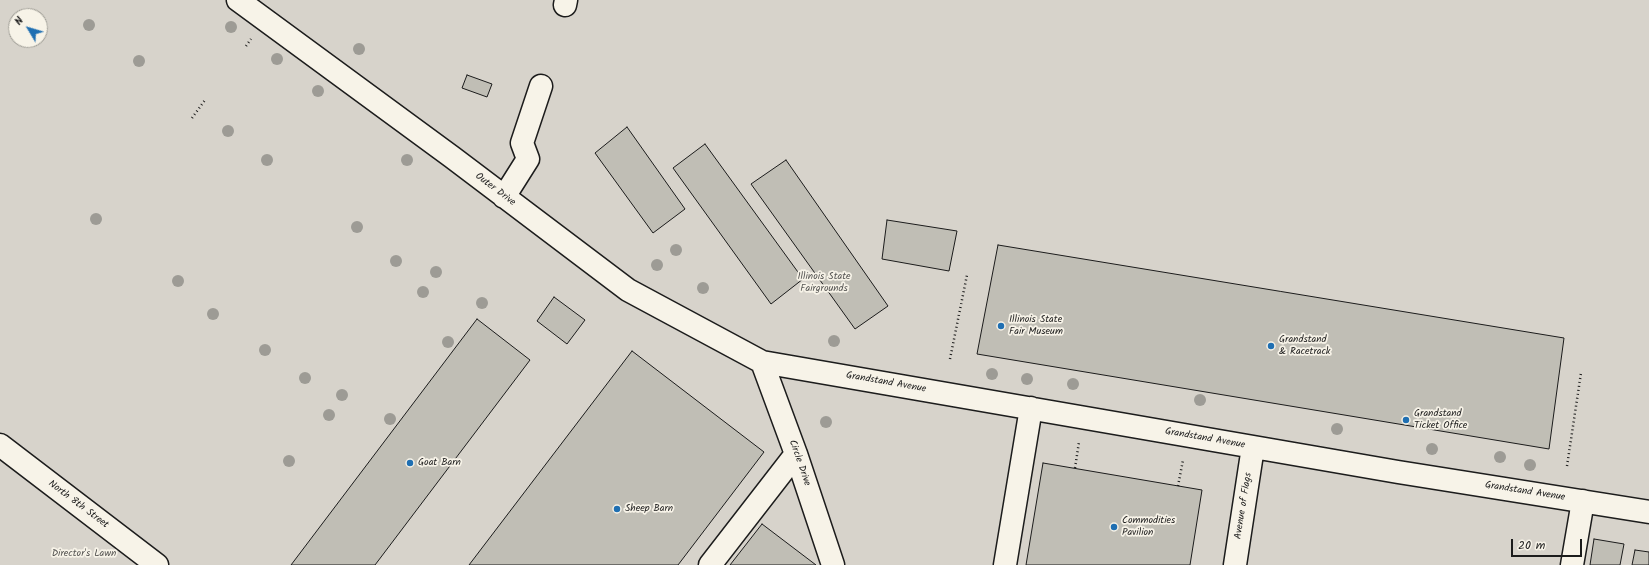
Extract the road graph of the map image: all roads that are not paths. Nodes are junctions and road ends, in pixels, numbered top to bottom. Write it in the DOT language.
graph roads {
  1 [pos="238,0"];
  2 [pos="541,86"];
  3 [pos="504,197"];
  4 [pos="762,362"];
  5 [pos="1031,408"];
  6 [pos="0,445"];
  7 [pos="1253,447"];
  8 [pos="796,454"];
  9 [pos="1583,501"];
  10 [pos="1649,512"];
  11 [pos="157,565"];
  12 [pos="710,565"];
  13 [pos="833,565"];
  14 [pos="1004,565"];
  15 [pos="1235,565"];
  16 [pos="1572,565"];
  1 -- 3 [label="street, Outer Drive"];
  2 -- 3 [label="street"];
  3 -- 4 [label="street, Outer Drive"];
  4 -- 5 [label="street, Grandstand Avenue"];
  4 -- 8 [label="street, Circle Drive"];
  5 -- 7 [label="street, Grandstand Avenue"];
  5 -- 14 [label="street"];
  6 -- 11 [label="street, North 8th Street"];
  7 -- 9 [label="street, Grandstand Avenue"];
  7 -- 15 [label="street, Avenue of Flags"];
  8 -- 12 [label="street"];
  8 -- 13 [label="street, Circle Drive"];
  9 -- 10 [label="street, Grandstand Avenue"];
  9 -- 16 [label="street"];
}
